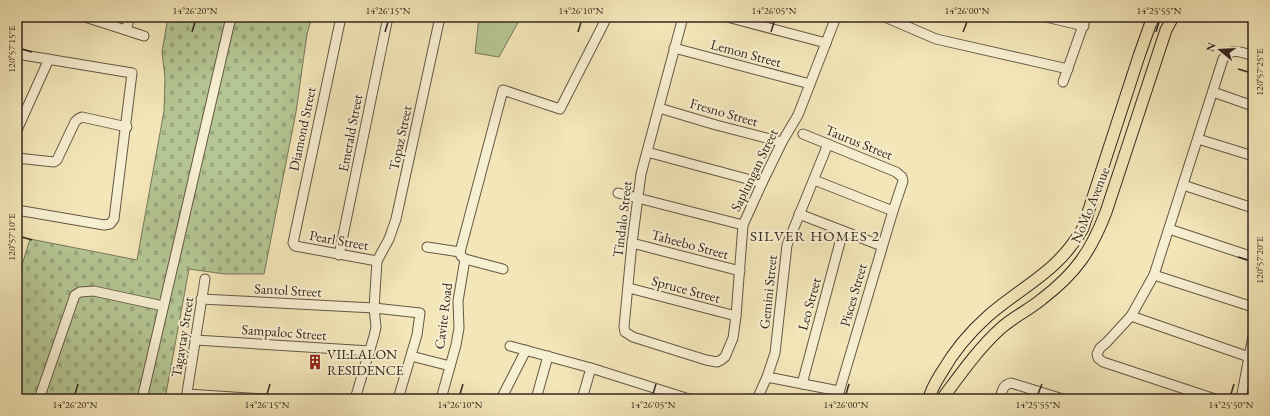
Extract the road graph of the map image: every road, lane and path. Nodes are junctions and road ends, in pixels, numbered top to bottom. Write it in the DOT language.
graph roads {
  1 [pos="85,17"];
  2 [pos="130,17"];
  3 [pos="231,17"];
  4 [pos="341,17"];
  5 [pos="388,17"];
  6 [pos="440,17"];
  7 [pos="607,17"];
  8 [pos="683,17"];
  9 [pos="727,17"];
  10 [pos="836,17"];
  11 [pos="885,17"];
  12 [pos="1046,17"];
  13 [pos="1154,17"];
  14 [pos="1174,17"];
  15 [pos="1085,21"];
  16 [pos="126,30"];
  17 [pos="144,36"];
  18 [pos="826,43"];
  19 [pos="674,48"];
  20 [pos="17,54"];
  21 [pos="1253,56"];
  22 [pos="49,59"];
  23 [pos="1068,69"];
  24 [pos="1063,82"];
  25 [pos="810,84"];
  26 [pos="1213,92"];
  27 [pos="1253,106"];
  28 [pos="659,108"];
  29 [pos="127,127"];
  30 [pos="17,130"];
  31 [pos="803,134"];
  32 [pos="1198,139"];
  33 [pos="782,142"];
  34 [pos="828,144"];
  35 [pos="647,152"];
  36 [pos="1253,156"];
  37 [pos="17,158"];
  38 [pos="902,177"];
  39 [pos="814,180"];
  40 [pos="762,183"];
  41 [pos="1183,185"];
  42 [pos="618,193"];
  43 [pos="638,197"];
  44 [pos="1253,208"];
  45 [pos="17,210"];
  46 [pos="893,211"];
  47 [pos="799,214"];
  48 [pos="743,225"];
  49 [pos="1169,229"];
  50 [pos="843,231"];
  51 [pos="632,243"];
  52 [pos="295,246"];
  53 [pos="882,246"];
  54 [pos="427,247"];
  55 [pos="339,255"];
  56 [pos="462,256"];
  57 [pos="1253,257"];
  58 [pos="377,261"];
  59 [pos="503,269"];
  60 [pos="740,271"];
  61 [pos="1154,275"];
  62 [pos="205,279"];
  63 [pos="629,288"];
  64 [pos="201,299"];
  65 [pos="163,306"];
  66 [pos="1253,307"];
  67 [pos="374,308"];
  68 [pos="736,316"];
  69 [pos="1131,316"];
  70 [pos="1253,336"];
  71 [pos="195,340"];
  72 [pos="510,346"];
  73 [pos="526,350"];
  74 [pos="370,351"];
  75 [pos="411,356"];
  76 [pos="548,356"];
  77 [pos="1249,357"];
  78 [pos="717,362"];
  79 [pos="450,366"];
  80 [pos="590,368"];
  81 [pos="767,377"];
  82 [pos="802,384"];
  83 [pos="838,395"];
  84 [pos="187,397"];
  85 [pos="241,398"];
  86 [pos="39,399"];
  87 [pos="142,399"];
  88 [pos="265,399"];
  89 [pos="355,399"];
  90 [pos="398,399"];
  91 [pos="441,399"];
  92 [pos="501,399"];
  93 [pos="536,399"];
  94 [pos="582,399"];
  95 [pos="689,399"];
  96 [pos="757,399"];
  97 [pos="929,399"];
  98 [pos="942,399"];
  99 [pos="1000,399"];
  100 [pos="1063,399"];
  101 [pos="1215,399"];
  102 [pos="1241,399"];
  1 -- 16 [label="street"];
  2 -- 16 [label="street"];
  3 -- 65 [label="street"];
  4 -- 52 [label="street, Diamond Street"];
  5 -- 55 [label="street, Emerald Street"];
  6 -- 58 [label="street, Topaz Street"];
  7 -- 56 [label="street, Cavite Road"];
  8 -- 19 [label="street, Tindalo Street"];
  9 -- 18 [label="street"];
  10 -- 18 [label="street, Saplungan Street"];
  11 -- 23 [label="street"];
  12 -- 15 [label="street"];
  13 -- 97 [label="main road, NoMo Avenue"];
  14 -- 98 [label="main road, NoMo Avenue"];
  15 -- 23 [label="street"];
  16 -- 17 [label="street"];
  18 -- 25 [label="street, Saplungan Street"];
  19 -- 25 [label="street, Lemon Street"];
  19 -- 28 [label="street, Tindalo Street"];
  20 -- 22 [label="street"];
  21 -- 26 [label="street"];
  22 -- 29 [label="street"];
  22 -- 30 [label="street"];
  23 -- 24 [label="street"];
  25 -- 33 [label="street, Saplungan Street"];
  26 -- 27 [label="street"];
  26 -- 32 [label="street"];
  28 -- 33 [label="street, Fresno Street"];
  28 -- 35 [label="street, Tindalo Street"];
  29 -- 37 [label="street"];
  29 -- 45 [label="street"];
  31 -- 34 [label="street, Taurus Street"];
  32 -- 36 [label="street"];
  32 -- 41 [label="street"];
  33 -- 40 [label="street, Saplungan Street"];
  34 -- 38 [label="street, Taurus Street"];
  34 -- 39 [label="street, Gemini Street"];
  35 -- 40 [label="street"];
  35 -- 43 [label="street, Tindalo Street"];
  38 -- 46 [label="street, Pisces Street"];
  39 -- 46 [label="street"];
  39 -- 47 [label="street, Gemini Street"];
  40 -- 48 [label="street, Saplungan Street"];
  41 -- 44 [label="street"];
  41 -- 49 [label="street"];
  42 -- 43 [label="street"];
  43 -- 48 [label="street"];
  43 -- 51 [label="street, Tindalo Street"];
  46 -- 53 [label="street, Pisces Street"];
  47 -- 50 [label="street"];
  47 -- 81 [label="street, Gemini Street"];
  48 -- 60 [label="street, Saplungan Street"];
  49 -- 57 [label="street"];
  49 -- 61 [label="street"];
  50 -- 53 [label="street"];
  50 -- 82 [label="street, Leo Street"];
  51 -- 60 [label="street, Taheebo Street"];
  51 -- 63 [label="street, Tindalo Street"];
  52 -- 55 [label="street, Pearl Street"];
  53 -- 83 [label="street, Pisces Street"];
  54 -- 56 [label="street"];
  55 -- 58 [label="street, Pearl Street"];
  56 -- 59 [label="street"];
  56 -- 79 [label="street, Cavite Road"];
  58 -- 67 [label="street"];
  60 -- 68 [label="street, Saplungan Street"];
  61 -- 66 [label="street"];
  61 -- 69 [label="street"];
  62 -- 64 [label="street, Tagaytay Street"];
  63 -- 68 [label="street, Spruce Street"];
  63 -- 78 [label="street, Tindalo Street"];
  64 -- 67 [label="street, Santol Street"];
  64 -- 71 [label="street, Tagaytay Street"];
  65 -- 86 [label="street"];
  65 -- 87 [label="street"];
  67 -- 74 [label="street"];
  67 -- 75 [label="street, Santol Street"];
  68 -- 78 [label="street, Saplungan Street"];
  69 -- 77 [label="street"];
  69 -- 101 [label="street"];
  70 -- 77 [label="street"];
  71 -- 74 [label="street, Sampaloc Street"];
  71 -- 84 [label="street, Tagaytay Street"];
  72 -- 73 [label="street"];
  73 -- 76 [label="street"];
  73 -- 92 [label="street"];
  74 -- 89 [label="street"];
  75 -- 79 [label="street"];
  75 -- 90 [label="street"];
  76 -- 80 [label="street"];
  76 -- 93 [label="street"];
  77 -- 102 [label="street"];
  79 -- 91 [label="street, Cavite Road"];
  80 -- 94 [label="street"];
  80 -- 95 [label="street"];
  81 -- 82 [label="street"];
  81 -- 96 [label="street, Gemini Street"];
  82 -- 83 [label="street"];
  84 -- 85 [label="street"];
  85 -- 88 [label="street"];
  99 -- 100 [label="street"];
}
